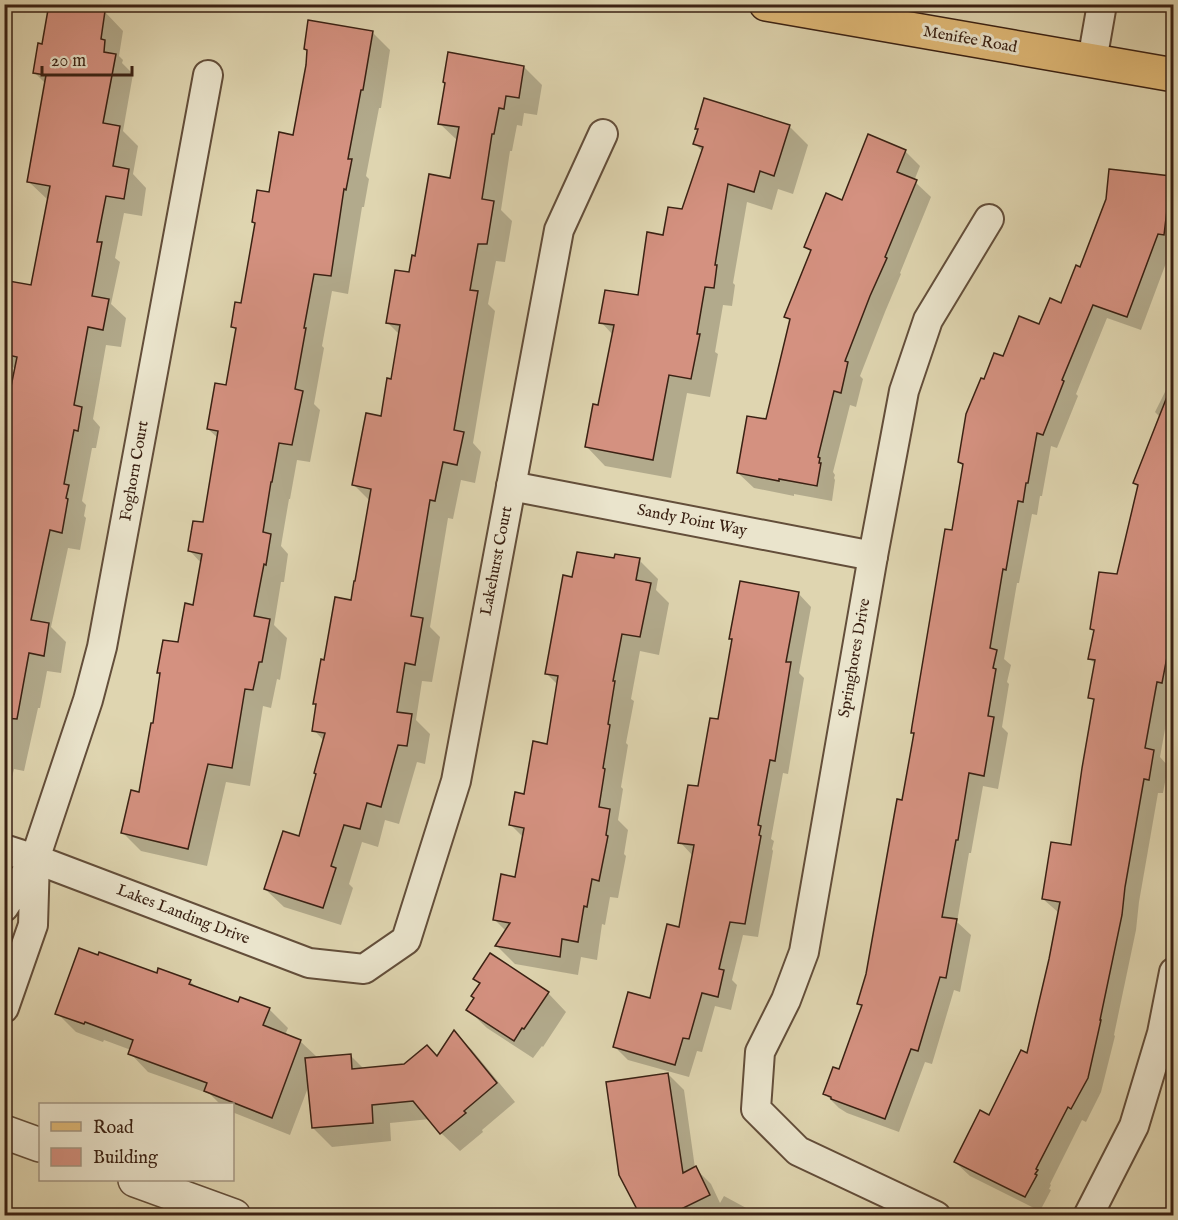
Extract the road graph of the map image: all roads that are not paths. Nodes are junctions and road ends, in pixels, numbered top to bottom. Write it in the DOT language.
graph roads {
  1 [pos="766,4"];
  2 [pos="1102,4"];
  3 [pos="899,16"];
  4 [pos="1092,62"];
  5 [pos="208,75"];
  6 [pos="1173,75"];
  7 [pos="603,134"];
  8 [pos="989,219"];
  9 [pos="511,486"];
  10 [pos="873,556"];
  11 [pos="4,849"];
  12 [pos="35,859"];
  13 [pos="4,907"];
  14 [pos="364,969"];
  15 [pos="1173,972"];
  16 [pos="4,1008"];
  17 [pos="4,1132"];
  18 [pos="39,1145"];
  19 [pos="140,1181"];
  20 [pos="234,1215"];
  21 [pos="936,1215"];
  22 [pos="1088,1215"];
  1 -- 3 [label="main road, Menifee Road"];
  2 -- 4 [label="street"];
  3 -- 4 [label="main road, Menifee Road"];
  4 -- 6 [label="main road, Menifee Road"];
  5 -- 12 [label="street, Foghorn Court"];
  7 -- 9 [label="street, Lakehurst Court"];
  8 -- 10 [label="street, Springhores Drive"];
  9 -- 10 [label="street, Sandy Point Way"];
  9 -- 14 [label="street, Lakehurst Court"];
  10 -- 21 [label="street, Springhores Drive"];
  11 -- 12 [label="street, Lakes Landing Drive"];
  12 -- 13 [label="street"];
  12 -- 14 [label="street, Lakes Landing Drive"];
  12 -- 16 [label="street"];
  15 -- 22 [label="street"];
  17 -- 18 [label="street"];
  19 -- 20 [label="street"];
}
